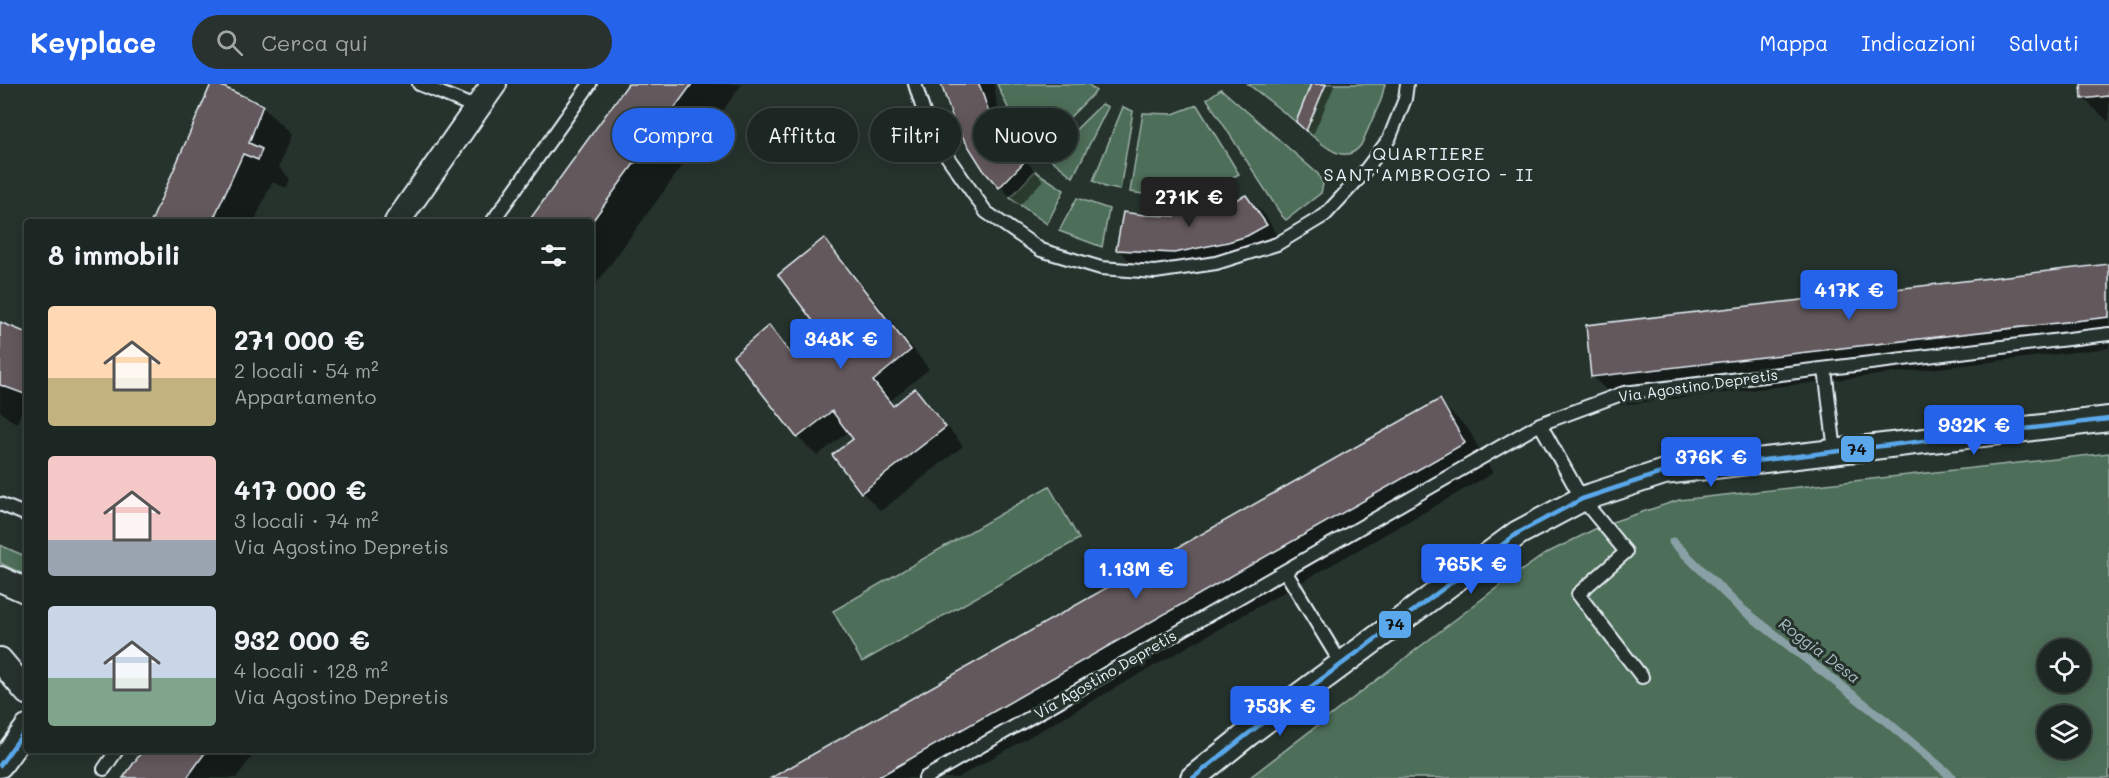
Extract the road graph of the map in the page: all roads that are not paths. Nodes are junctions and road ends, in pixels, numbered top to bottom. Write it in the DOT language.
graph roads {
  1 [pos="419,84"];
  2 [pos="494,84"];
  3 [pos="590,84"];
  4 [pos="915,84"];
  5 [pos="1407,84"];
  6 [pos="477,108"];
  7 [pos="399,219"];
  8 [pos="494,219"];
  9 [pos="2109,334"];
  10 [pos="1825,369"];
  11 [pos="2109,419"];
  12 [pos="1540,424"];
  13 [pos="1835,451"];
  14 [pos="1582,499"];
  15 [pos="0,504"];
  16 [pos="24,514"];
  17 [pos="1285,571"];
  18 [pos="0,579"];
  19 [pos="24,590"];
  20 [pos="0,660"];
  21 [pos="1342,664"];
  22 [pos="1642,676"];
  23 [pos="24,688"];
  24 [pos="24,732"];
  25 [pos="115,753"];
  26 [pos="0,765"];
  27 [pos="104,769"];
  28 [pos="925,778"];
  29 [pos="1193,778"];
  1 -- 6 [label="lane"];
  2 -- 6 [label="street"];
  3 -- 8 [label="lane"];
  4 -- 5 [label="lane"];
  6 -- 7 [label="street"];
  9 -- 10 [label="lane, Via Agostino Depretis"];
  10 -- 12 [label="lane, Via Agostino Depretis"];
  10 -- 13 [label="lane"];
  11 -- 13 [label="street"];
  12 -- 14 [label="lane"];
  12 -- 17 [label="lane, Via Agostino Depretis"];
  13 -- 14 [label="street"];
  14 -- 21 [label="street"];
  14 -- 22 [label="lane"];
  15 -- 16 [label="lane"];
  17 -- 21 [label="lane"];
  17 -- 28 [label="lane, Via Agostino Depretis"];
  18 -- 19 [label="street"];
  20 -- 23 [label="street"];
  21 -- 29 [label="street"];
  24 -- 26 [label="street"];
  25 -- 27 [label="lane"];
}
